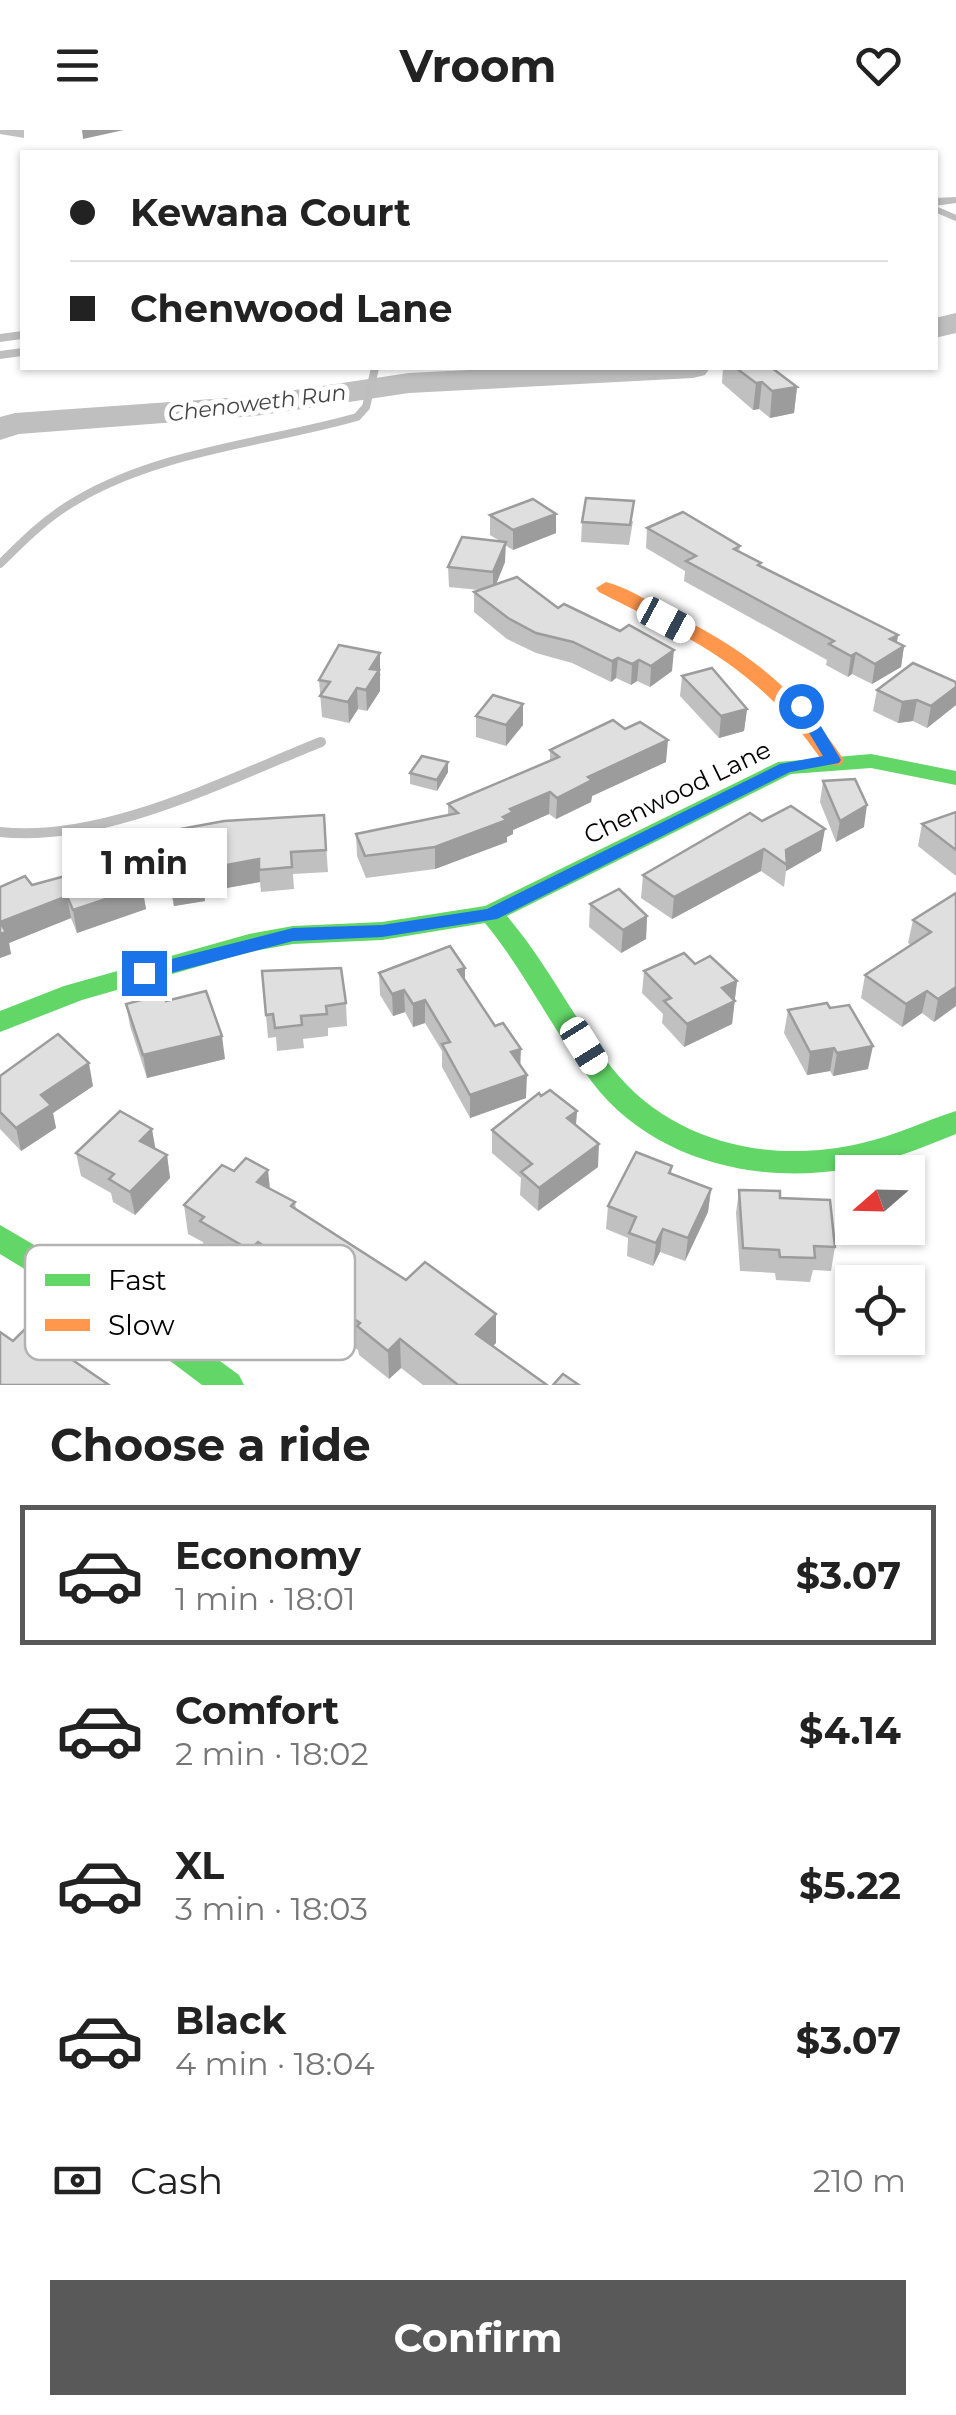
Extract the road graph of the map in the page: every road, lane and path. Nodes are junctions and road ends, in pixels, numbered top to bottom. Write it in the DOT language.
graph roads {
  1 [pos="375,372"];
  2 [pos="0,564"];
  3 [pos="606,588"];
  4 [pos="321,742"];
  5 [pos="833,760"];
  6 [pos="956,778"];
  7 [pos="0,832"];
  8 [pos="491,914"];
  9 [pos="0,1022"];
  10 [pos="956,1122"];
  11 [pos="0,1238"];
  12 [pos="25,1253"];
  13 [pos="193,1360"];
  14 [pos="227,1385"];
  1 -- 2 [label="lane"];
  3 -- 5 [label="street"];
  4 -- 7 [label="lane"];
  5 -- 6 [label="street, Chenwood Lane"];
  5 -- 8 [label="street, Chenwood Lane"];
  8 -- 9 [label="street, Chenwood Lane"];
  8 -- 10 [label="street"];
  11 -- 12 [label="street"];
  13 -- 14 [label="street"];
}
